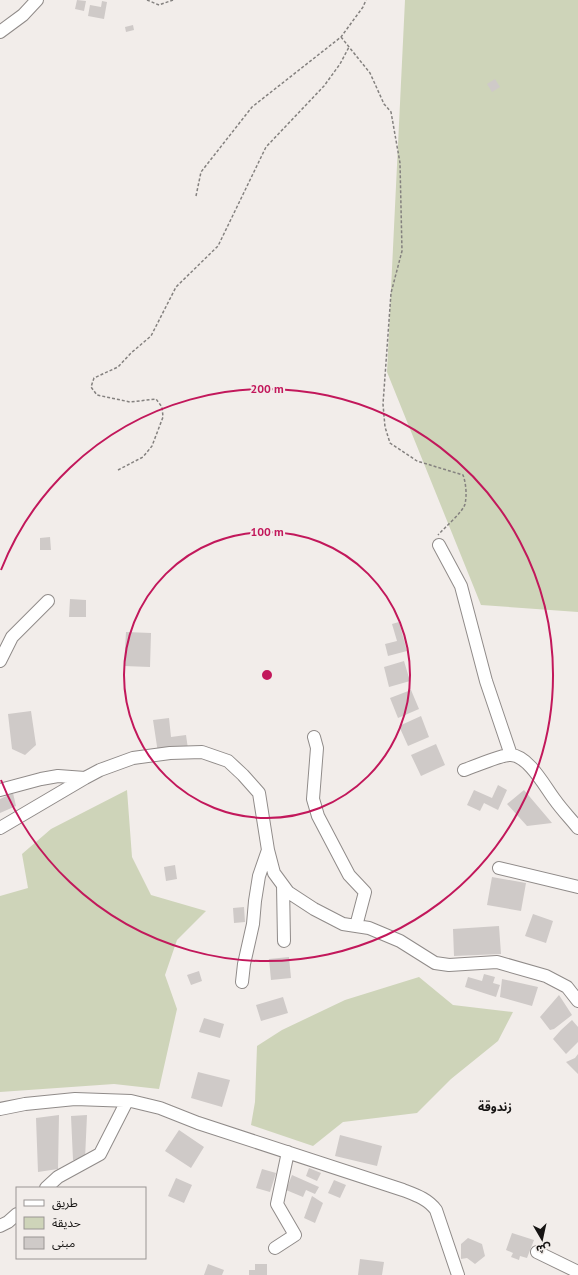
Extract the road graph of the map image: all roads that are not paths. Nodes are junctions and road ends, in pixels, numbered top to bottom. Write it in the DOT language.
graph roads {
  1 [pos="37,0"];
  2 [pos="0,32"];
  3 [pos="439,545"];
  4 [pos="48,601"];
  5 [pos="0,661"];
  6 [pos="314,737"];
  7 [pos="511,755"];
  8 [pos="464,770"];
  9 [pos="85,778"];
  10 [pos="0,790"];
  11 [pos="0,828"];
  12 [pos="578,828"];
  13 [pos="268,850"];
  14 [pos="499,868"];
  15 [pos="283,885"];
  16 [pos="578,886"];
  17 [pos="356,926"];
  18 [pos="284,941"];
  19 [pos="242,982"];
  20 [pos="578,1001"];
  21 [pos="127,1101"];
  22 [pos="0,1109"];
  23 [pos="288,1152"];
  24 [pos="47,1187"];
  25 [pos="16,1215"];
  26 [pos="0,1226"];
  27 [pos="275,1248"];
  28 [pos="537,1252"];
  29 [pos="578,1272"];
  30 [pos="458,1275"];
  1 -- 2 [label="street"];
  3 -- 7 [label="street"];
  4 -- 5 [label="street"];
  6 -- 17 [label="street"];
  7 -- 8 [label="street"];
  7 -- 12 [label="street"];
  9 -- 10 [label="street"];
  9 -- 11 [label="street"];
  9 -- 13 [label="street"];
  13 -- 15 [label="street"];
  13 -- 19 [label="street"];
  14 -- 16 [label="street"];
  15 -- 17 [label="street"];
  15 -- 18 [label="street"];
  17 -- 20 [label="street"];
  21 -- 22 [label="street"];
  21 -- 23 [label="street"];
  21 -- 24 [label="street"];
  23 -- 27 [label="street"];
  23 -- 30 [label="street"];
  25 -- 26 [label="street"];
  28 -- 29 [label="street"];
}
